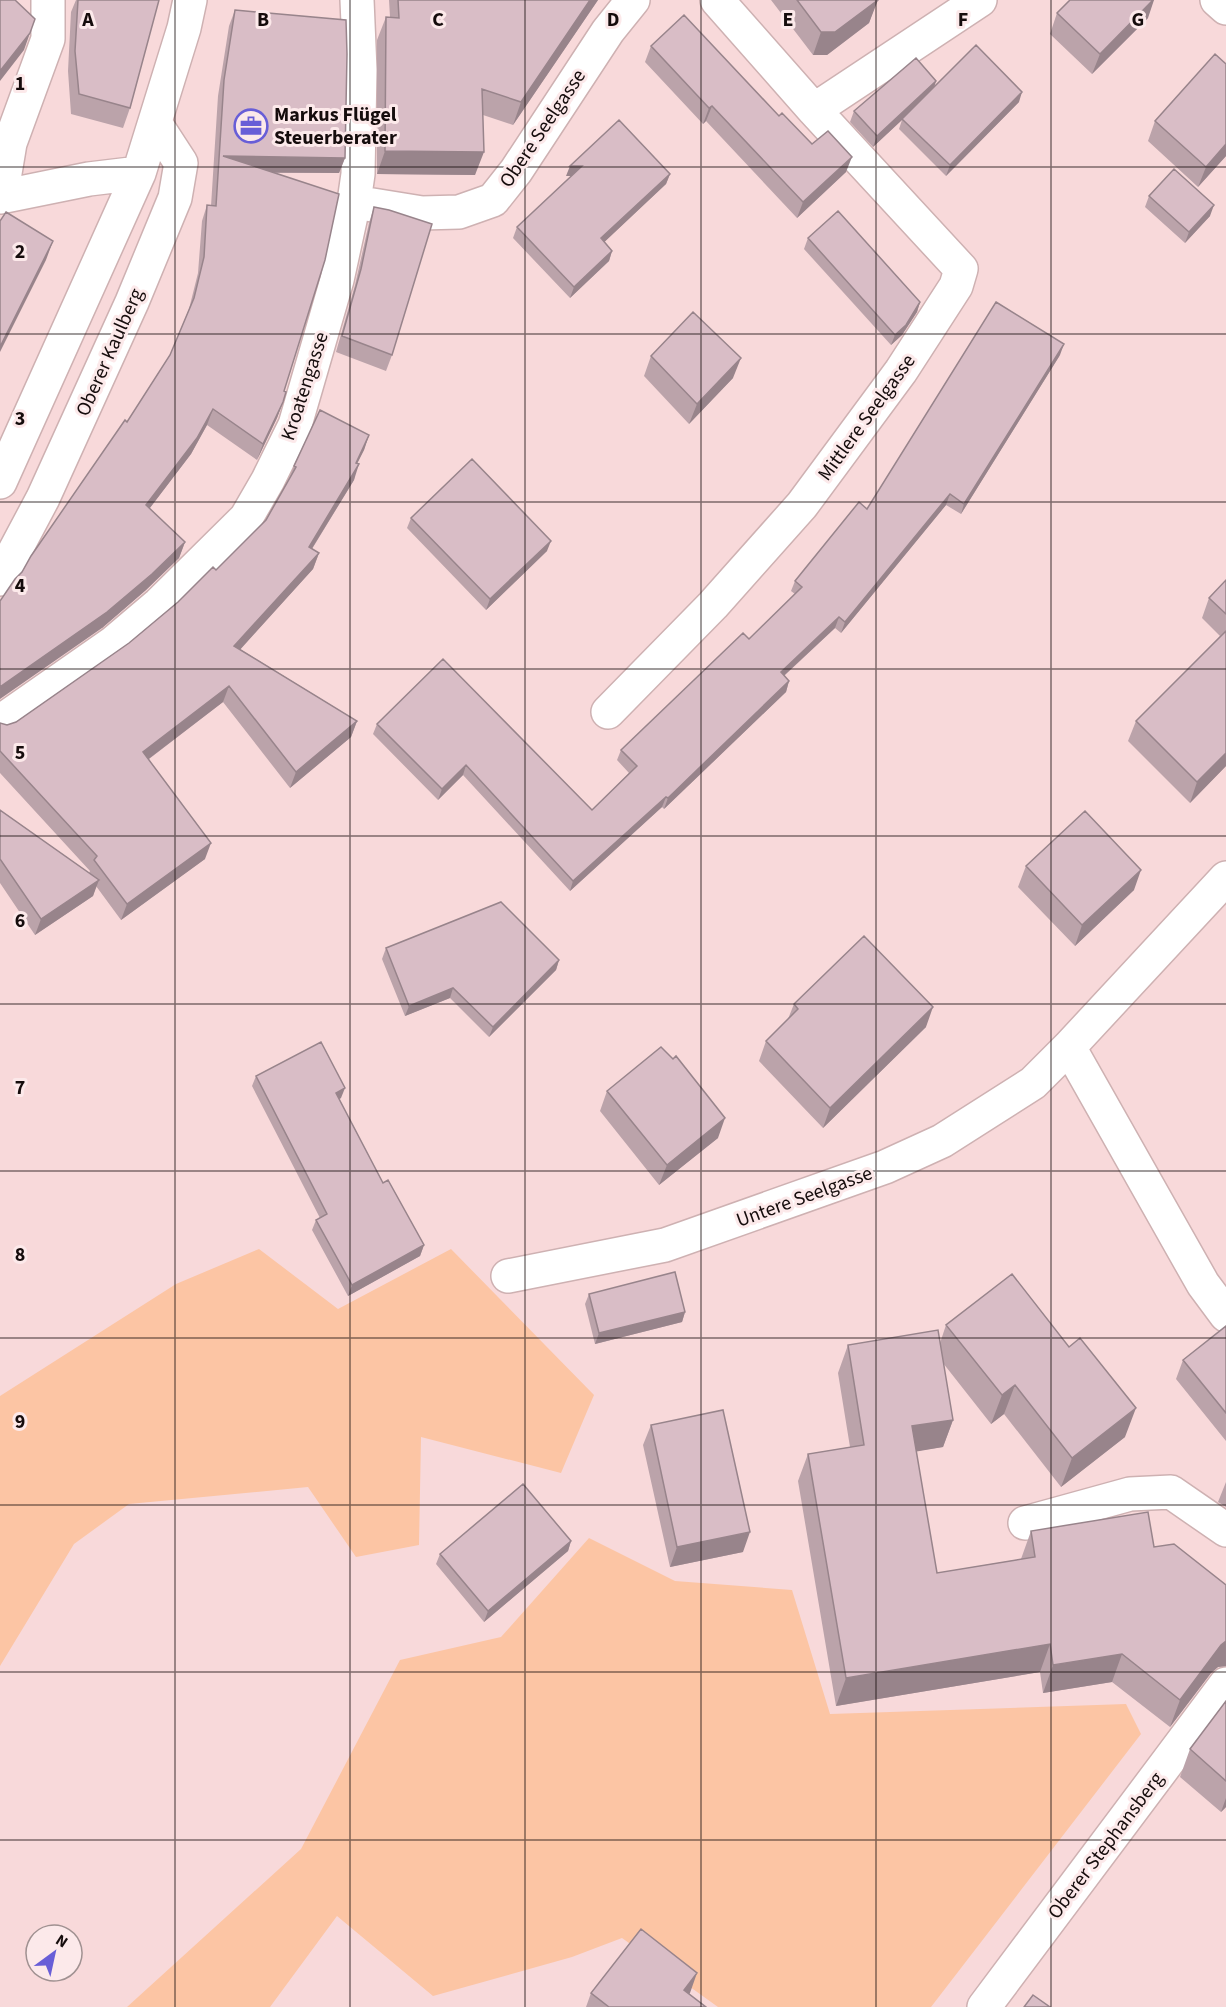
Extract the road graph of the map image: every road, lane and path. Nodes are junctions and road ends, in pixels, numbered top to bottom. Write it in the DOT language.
graph roads {
  1 [pos="48,0"];
  2 [pos="357,0"];
  3 [pos="633,0"];
  4 [pos="717,0"];
  5 [pos="980,0"];
  6 [pos="1217,0"];
  7 [pos="1226,8"];
  8 [pos="187,14"];
  9 [pos="814,110"];
  10 [pos="155,123"];
  11 [pos="139,173"];
  12 [pos="0,197"];
  13 [pos="354,202"];
  14 [pos="0,482"];
  15 [pos="0,579"];
  16 [pos="608,712"];
  17 [pos="0,722"];
  18 [pos="1226,878"];
  19 [pos="1069,1047"];
  20 [pos="508,1276"];
  21 [pos="1226,1315"];
  22 [pos="1025,1523"];
  23 [pos="1226,1530"];
  24 [pos="1226,1684"];
  25 [pos="984,2007"];
  1 -- 12 [label="street"];
  2 -- 13 [label="street, Kroatengasse"];
  3 -- 13 [label="street, Obere Seelgasse"];
  4 -- 9 [label="street"];
  5 -- 9 [label="street"];
  6 -- 7 [label="street"];
  8 -- 10 [label="street"];
  9 -- 16 [label="street, Mittlere Seelgasse"];
  10 -- 11 [label="street"];
  10 -- 15 [label="street, Oberer Kaulberg"];
  11 -- 12 [label="street"];
  11 -- 14 [label="street"];
  13 -- 17 [label="street, Kroatengasse"];
  18 -- 19 [label="street, Untere Seelgasse"];
  19 -- 20 [label="street, Untere Seelgasse"];
  19 -- 21 [label="street"];
  22 -- 23 [label="street"];
  24 -- 25 [label="street, Oberer Stephansberg"];
}
